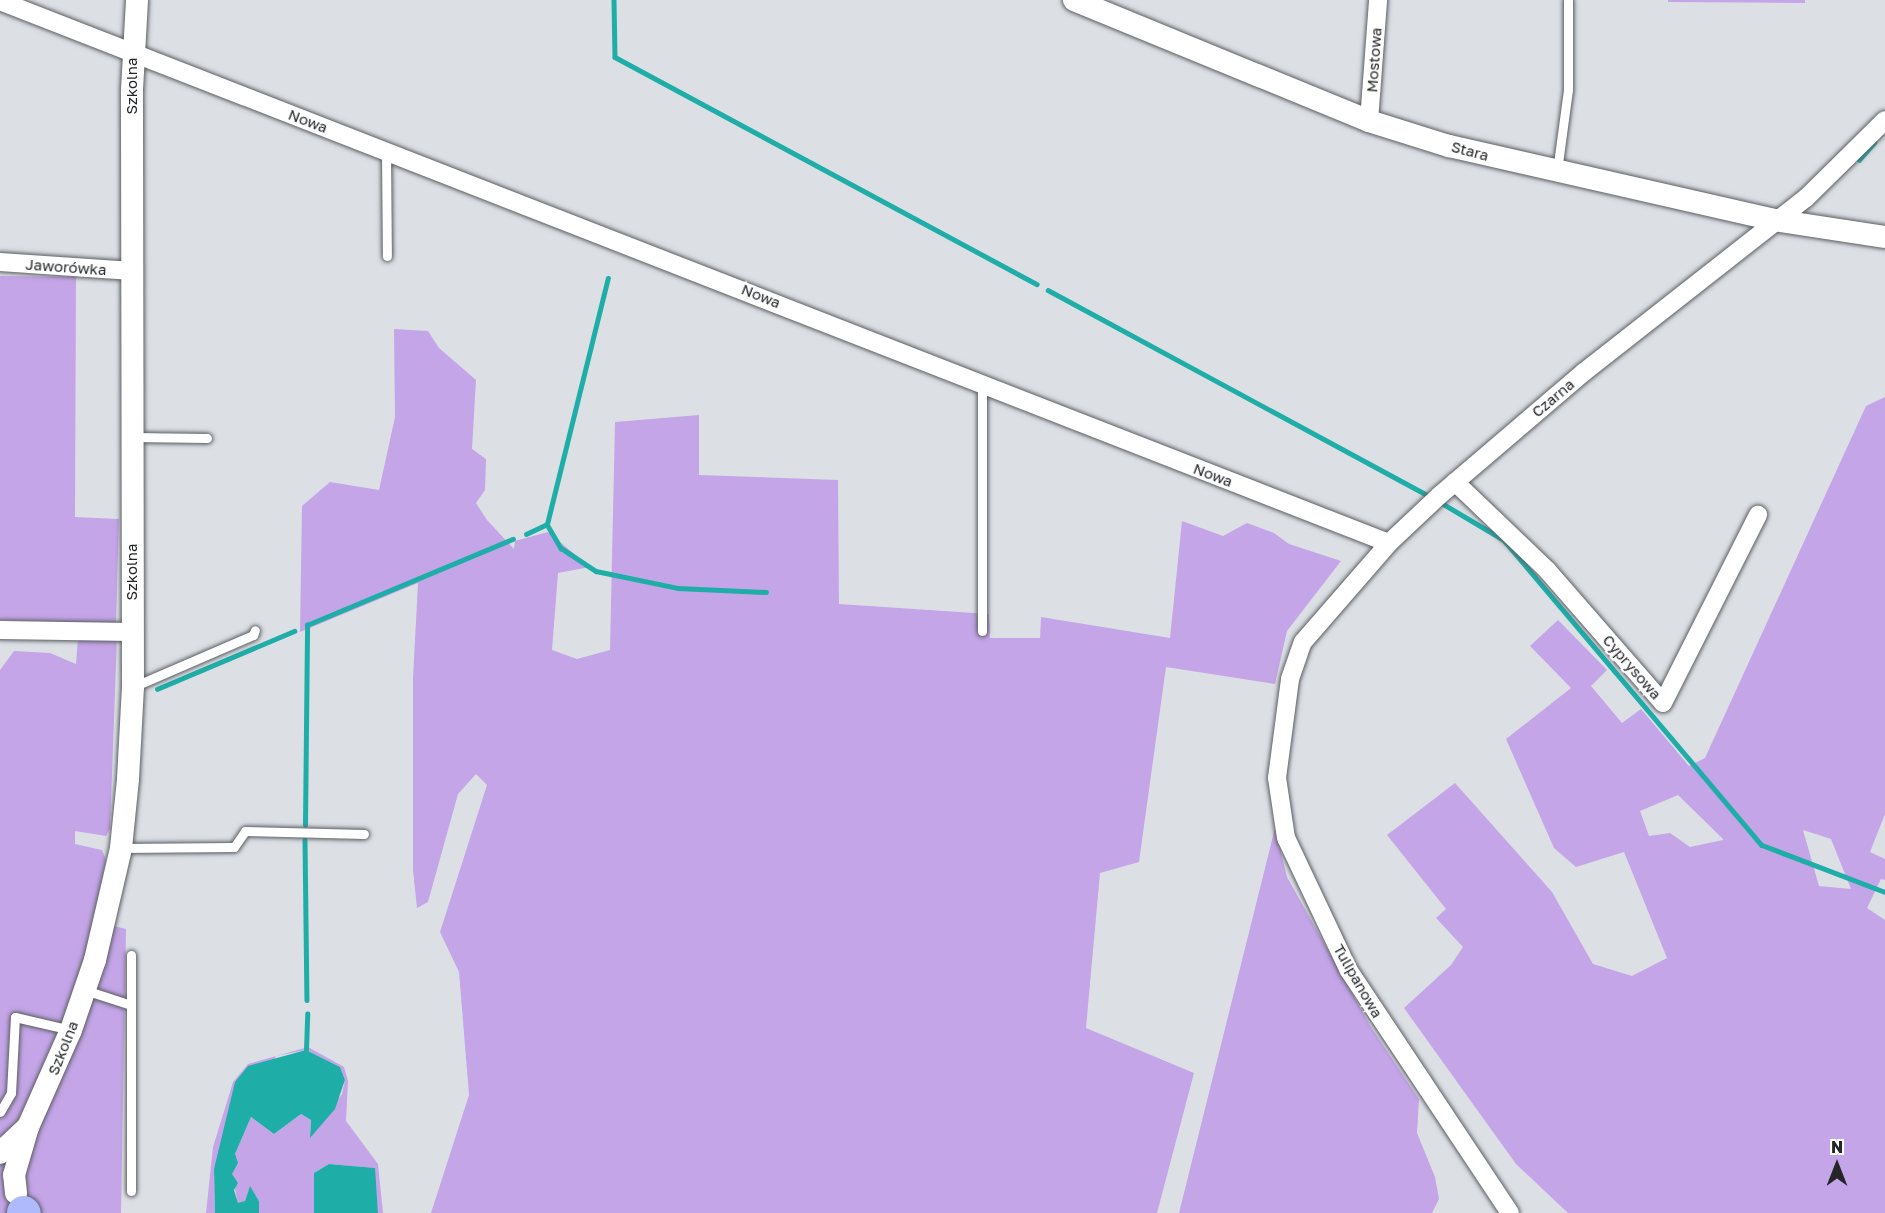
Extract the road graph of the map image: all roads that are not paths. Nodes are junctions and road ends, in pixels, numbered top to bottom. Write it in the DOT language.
graph roads {
  1 [pos="137,0"];
  2 [pos="1074,0"];
  3 [pos="1378,0"];
  4 [pos="1568,0"];
  5 [pos="0,1"];
  6 [pos="132,53"];
  7 [pos="1885,120"];
  8 [pos="1369,121"];
  9 [pos="386,151"];
  10 [pos="1556,173"];
  11 [pos="1774,220"];
  12 [pos="1885,237"];
  13 [pos="387,256"];
  14 [pos="0,262"];
  15 [pos="133,271"];
  16 [pos="982,385"];
  17 [pos="132,437"];
  18 [pos="207,438"];
  19 [pos="1455,482"];
  20 [pos="1758,515"];
  21 [pos="1389,543"];
  22 [pos="0,630"];
  23 [pos="255,630"];
  24 [pos="982,631"];
  25 [pos="132,632"];
  26 [pos="133,686"];
  27 [pos="1282,722"];
  28 [pos="364,834"];
  29 [pos="121,848"];
  30 [pos="131,955"];
  31 [pos="85,990"];
  32 [pos="131,1005"];
  33 [pos="71,1030"];
  34 [pos="0,1112"];
  35 [pos="28,1126"];
  36 [pos="0,1153"];
  37 [pos="131,1191"];
  38 [pos="17,1202"];
  39 [pos="1510,1213"];
  1 -- 6 [label="street, Szkolna"];
  2 -- 8 [label="street, Stara"];
  3 -- 8 [label="street, Mostowa"];
  4 -- 10 [label="lane"];
  5 -- 6 [label="street, Nowa"];
  6 -- 9 [label="street, Nowa"];
  6 -- 15 [label="street, Szkolna"];
  7 -- 11 [label="street, Czarna"];
  8 -- 10 [label="street, Stara"];
  9 -- 13 [label="lane"];
  9 -- 16 [label="street, Nowa"];
  10 -- 11 [label="street, Stara"];
  11 -- 12 [label="street, Stara"];
  11 -- 19 [label="street, Czarna"];
  14 -- 15 [label="street, Jaworówka"];
  15 -- 17 [label="street, Szkolna"];
  16 -- 21 [label="street, Nowa"];
  16 -- 24 [label="lane"];
  17 -- 18 [label="lane"];
  17 -- 25 [label="street, Szkolna"];
  19 -- 20 [label="street, Cyprysowa"];
  19 -- 21 [label="street, Czarna"];
  21 -- 27 [label="street, Czarna"];
  22 -- 25 [label="street"];
  23 -- 26 [label="lane"];
  25 -- 26 [label="street, Szkolna"];
  26 -- 29 [label="street, Szkolna"];
  27 -- 39 [label="street, Tulipanowa"];
  28 -- 29 [label="lane"];
  29 -- 31 [label="street, Szkolna"];
  30 -- 32 [label="lane"];
  31 -- 32 [label="lane"];
  31 -- 33 [label="street, Szkolna"];
  32 -- 37 [label="lane"];
  33 -- 34 [label="lane"];
  33 -- 35 [label="street, Szkolna"];
  35 -- 36 [label="street, Szkolna"];
  35 -- 38 [label="street, Szkolna"];
}
